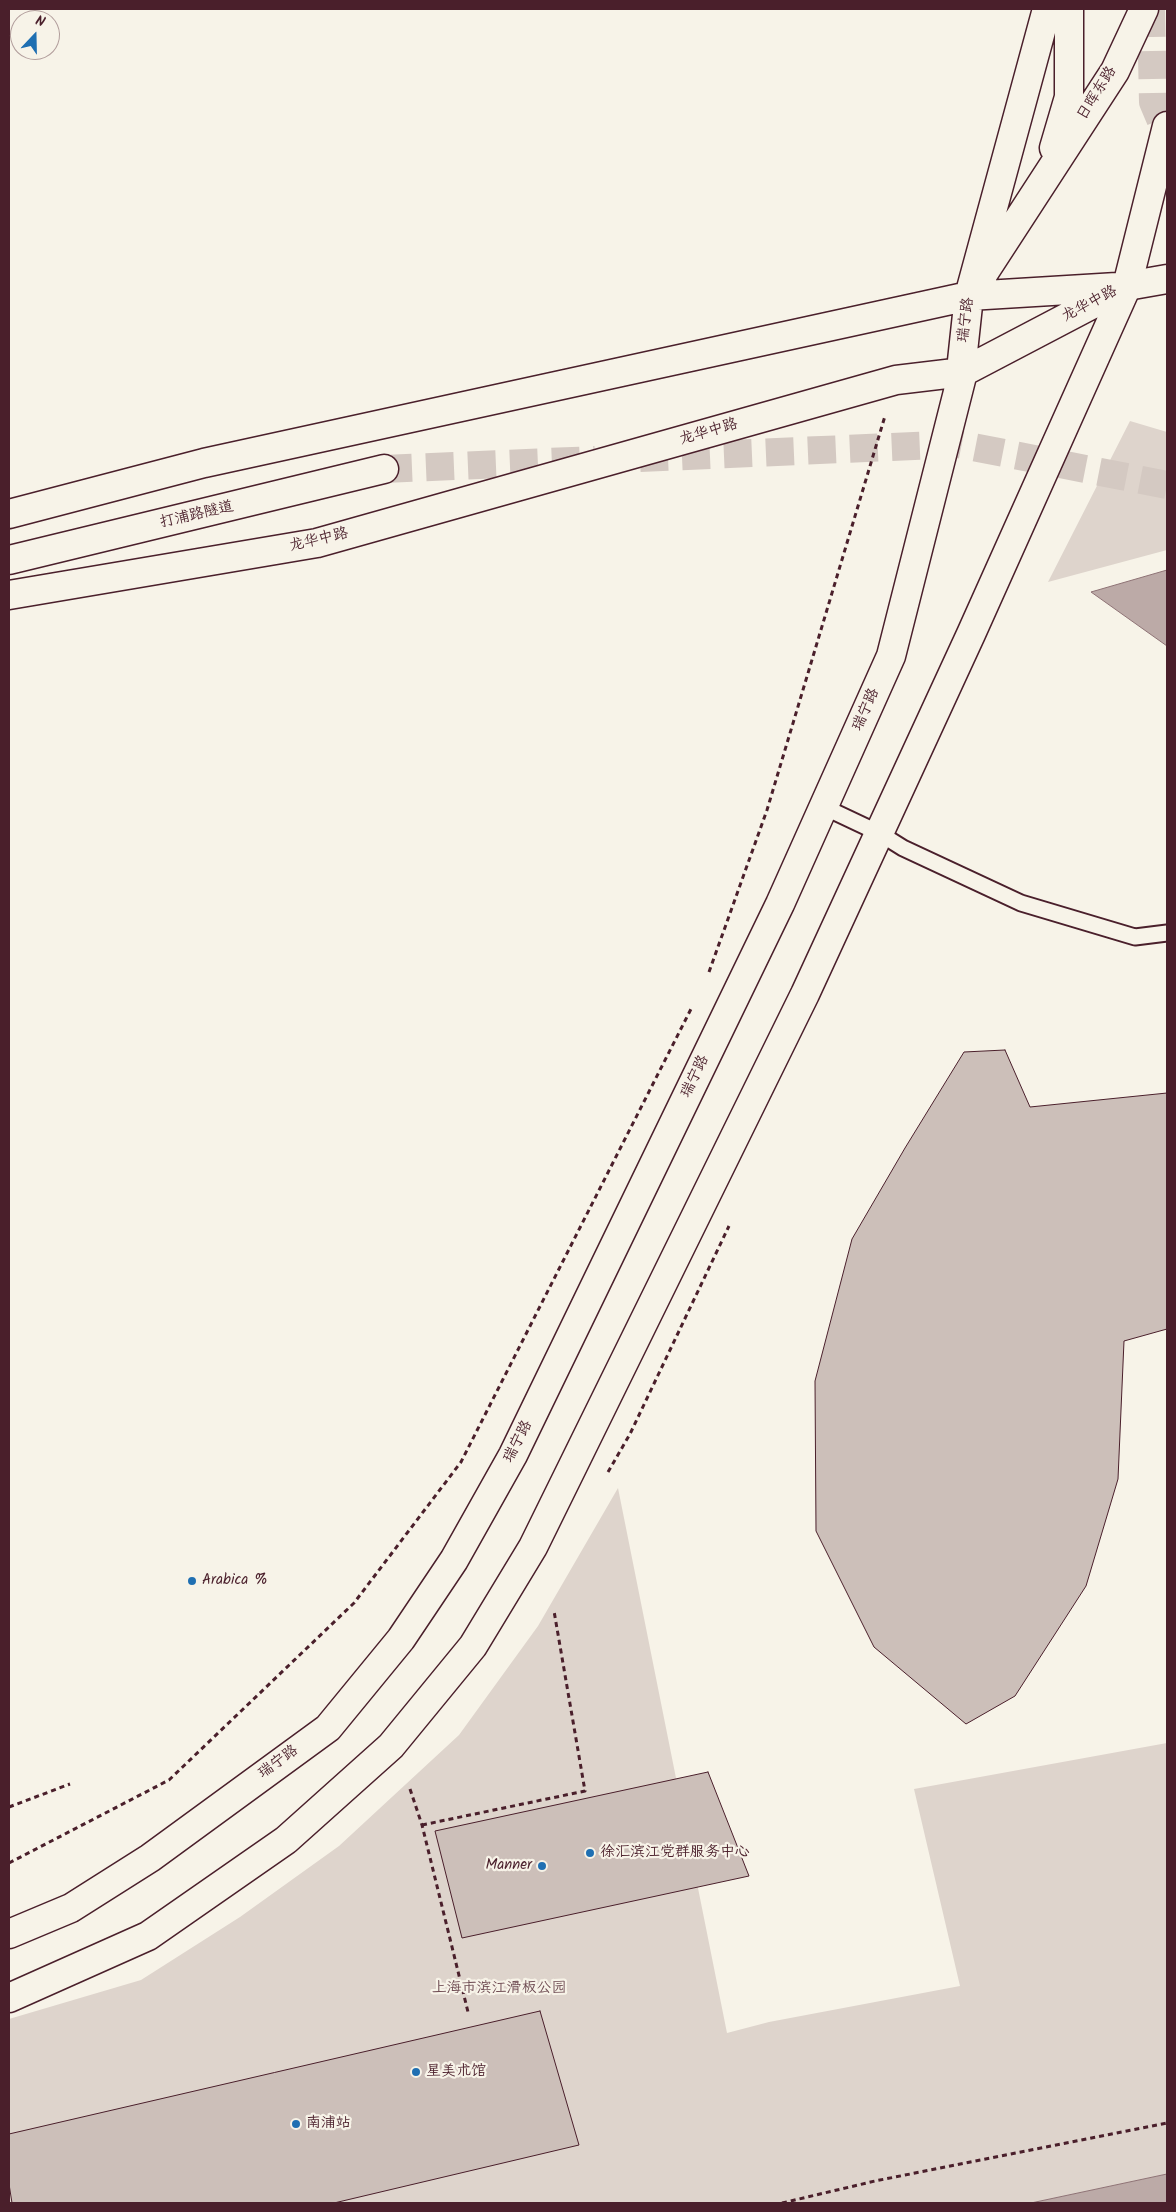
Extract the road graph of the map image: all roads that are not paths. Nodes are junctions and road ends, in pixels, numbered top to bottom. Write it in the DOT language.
graph roads {
  1 [pos="1047,9"];
  2 [pos="1068,9"];
  3 [pos="1144,9"];
  4 [pos="1167,126"];
  5 [pos="1046,176"];
  6 [pos="1167,279"];
  7 [pos="1127,286"];
  8 [pos="969,296"];
  9 [pos="963,372"];
  10 [pos="384,469"];
  11 [pos="9,514"];
  12 [pos="9,560"];
  13 [pos="9,595"];
  14 [pos="824,806"];
  15 [pos="879,833"];
  16 [pos="1167,933"];
  17 [pos="9,1934"];
  18 [pos="9,1998"];
  1 -- 8 [label="main road, 瑞宁路"];
  2 -- 5 [label="main road, 日晖东路"];
  3 -- 5 [label="main road, 日晖东路"];
  4 -- 7 [label="main road"];
  5 -- 8 [label="main road, 日晖东路"];
  6 -- 7 [label="main road"];
  7 -- 8 [label="main road, 龙华中路"];
  7 -- 9 [label="main road, 龙华中路"];
  7 -- 15 [label="main road"];
  8 -- 9 [label="main road, 瑞宁路"];
  8 -- 11 [label="main road, 龙华中路"];
  9 -- 13 [label="main road, 龙华中路"];
  9 -- 14 [label="main road, 瑞宁路"];
  10 -- 12 [label="main road, 打浦路隧道"];
  14 -- 15 [label="lane"];
  14 -- 17 [label="main road, 瑞宁路"];
  15 -- 16 [label="lane"];
  15 -- 18 [label="main road"];
}
